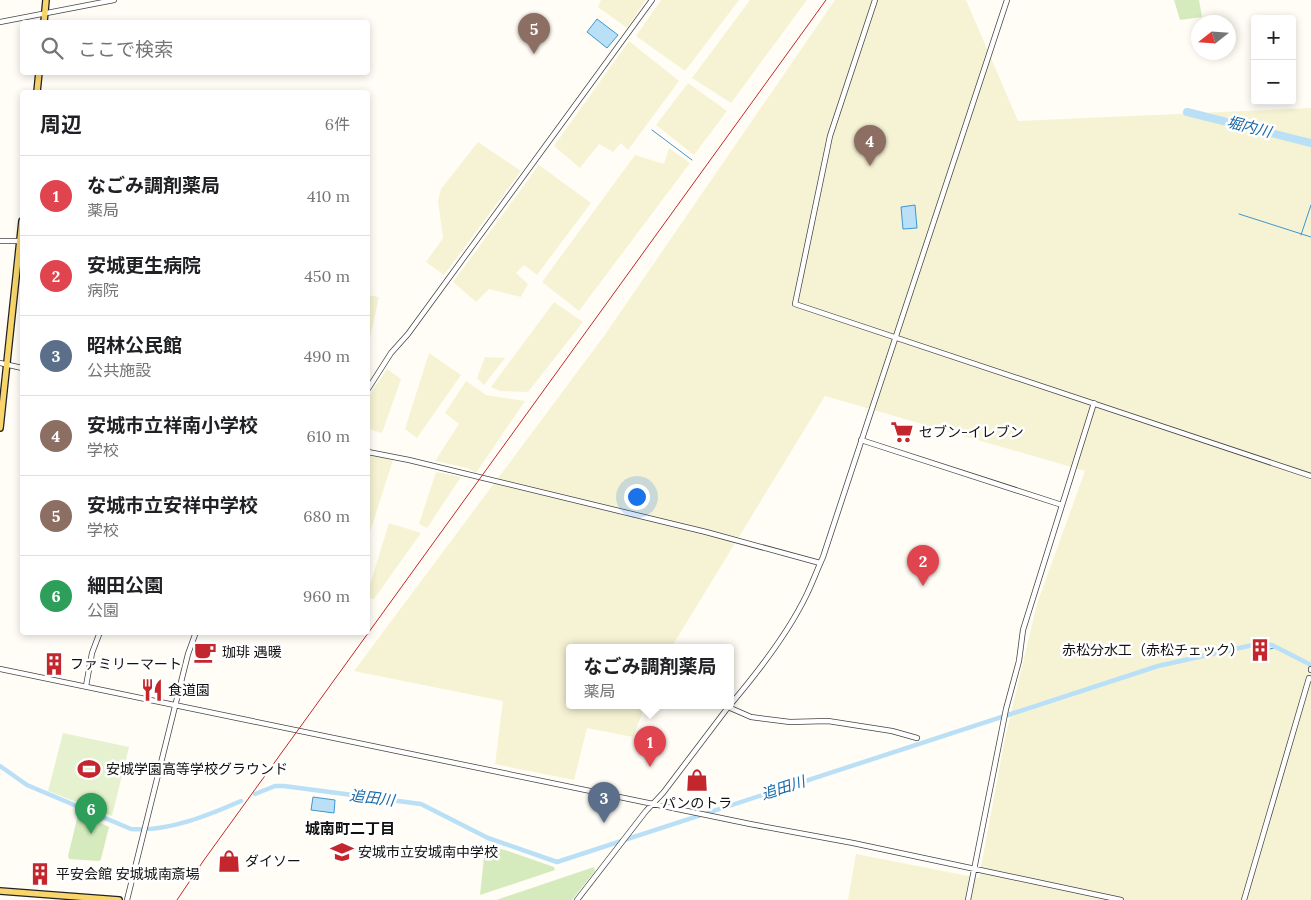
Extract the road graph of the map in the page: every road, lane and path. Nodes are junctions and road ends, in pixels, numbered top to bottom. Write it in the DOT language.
graph roads {
  1 [pos="46,0"];
  2 [pos="114,0"];
  3 [pos="652,0"];
  4 [pos="875,0"];
  5 [pos="1007,0"];
  6 [pos="44,14"];
  7 [pos="44,20"];
  8 [pos="0,22"];
  9 [pos="39,75"];
  10 [pos="37,90"];
  11 [pos="0,241"];
  12 [pos="20,241"];
  13 [pos="20,250"];
  14 [pos="895,338"];
  15 [pos="0,363"];
  16 [pos="7,364"];
  17 [pos="20,367"];
  18 [pos="370,386"];
  19 [pos="1094,403"];
  20 [pos="0,428"];
  21 [pos="861,440"];
  22 [pos="370,452"];
  23 [pos="1311,476"];
  24 [pos="1062,505"];
  25 [pos="820,564"];
  26 [pos="99,635"];
  27 [pos="195,635"];
  28 [pos="0,669"];
  29 [pos="1311,679"];
  30 [pos="86,686"];
  31 [pos="734,700"];
  32 [pos="175,705"];
  33 [pos="734,708"];
  34 [pos="727,709"];
  35 [pos="917,738"];
  36 [pos="652,804"];
  37 [pos="974,869"];
  38 [pos="0,891"];
  39 [pos="119,900"];
  40 [pos="127,900"];
  41 [pos="577,900"];
  42 [pos="968,900"];
  43 [pos="1121,900"];
  44 [pos="1244,900"];
  1 -- 6 [label="main road"];
  2 -- 6 [label="street"];
  3 -- 18 [label="street"];
  4 -- 14 [label="street"];
  5 -- 14 [label="street"];
  6 -- 7 [label="main road"];
  6 -- 8 [label="street"];
  9 -- 10 [label="main road"];
  11 -- 12 [label="street"];
  13 -- 16 [label="main road"];
  14 -- 19 [label="street"];
  14 -- 21 [label="street"];
  15 -- 16 [label="street"];
  16 -- 17 [label="street"];
  16 -- 20 [label="main road"];
  19 -- 23 [label="street"];
  19 -- 24 [label="street"];
  21 -- 24 [label="street"];
  21 -- 25 [label="street"];
  22 -- 25 [label="street"];
  24 -- 37 [label="street"];
  25 -- 31 [label="street"];
  26 -- 30 [label="street"];
  27 -- 32 [label="street"];
  28 -- 30 [label="street"];
  29 -- 44 [label="street"];
  30 -- 32 [label="street"];
  32 -- 36 [label="street"];
  32 -- 40 [label="street"];
  33 -- 35 [label="street"];
  34 -- 36 [label="street"];
  36 -- 37 [label="street"];
  36 -- 41 [label="street"];
  37 -- 42 [label="street"];
  37 -- 43 [label="street"];
  38 -- 39 [label="main road"];
}
